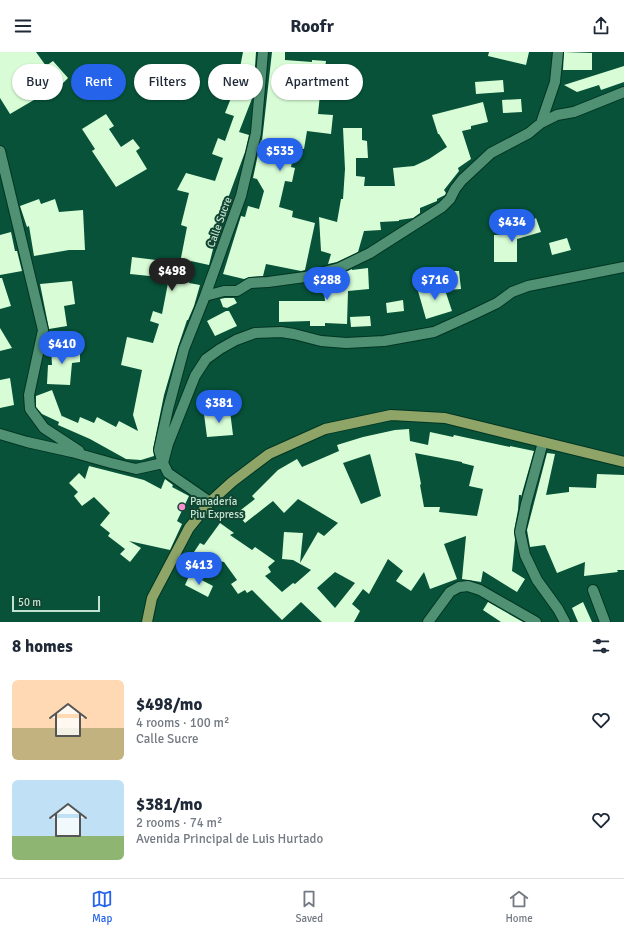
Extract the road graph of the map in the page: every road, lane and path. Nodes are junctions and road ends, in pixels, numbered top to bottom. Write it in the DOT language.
graph roads {
  1 [pos="263,52"];
  2 [pos="558,52"];
  3 [pos="624,92"];
  4 [pos="541,123"];
  5 [pos="0,151"];
  6 [pos="624,267"];
  7 [pos="205,296"];
  8 [pos="0,434"];
  9 [pos="543,442"];
  10 [pos="87,456"];
  11 [pos="624,462"];
  12 [pos="163,463"];
  13 [pos="210,502"];
  14 [pos="593,590"];
  15 [pos="147,622"];
  16 [pos="428,622"];
  17 [pos="536,622"];
  18 [pos="565,622"];
  19 [pos="605,622"];
  1 -- 7 [label="street, Calle Sucre"];
  2 -- 4 [label="street"];
  3 -- 4 [label="street"];
  4 -- 7 [label="street"];
  5 -- 10 [label="street"];
  6 -- 12 [label="street"];
  7 -- 12 [label="street, Calle Sucre"];
  8 -- 10 [label="street"];
  9 -- 11 [label="main road"];
  9 -- 13 [label="main road"];
  9 -- 18 [label="street"];
  10 -- 12 [label="street"];
  12 -- 13 [label="street"];
  13 -- 15 [label="main road"];
  14 -- 19 [label="street"];
  16 -- 17 [label="street"];
}
